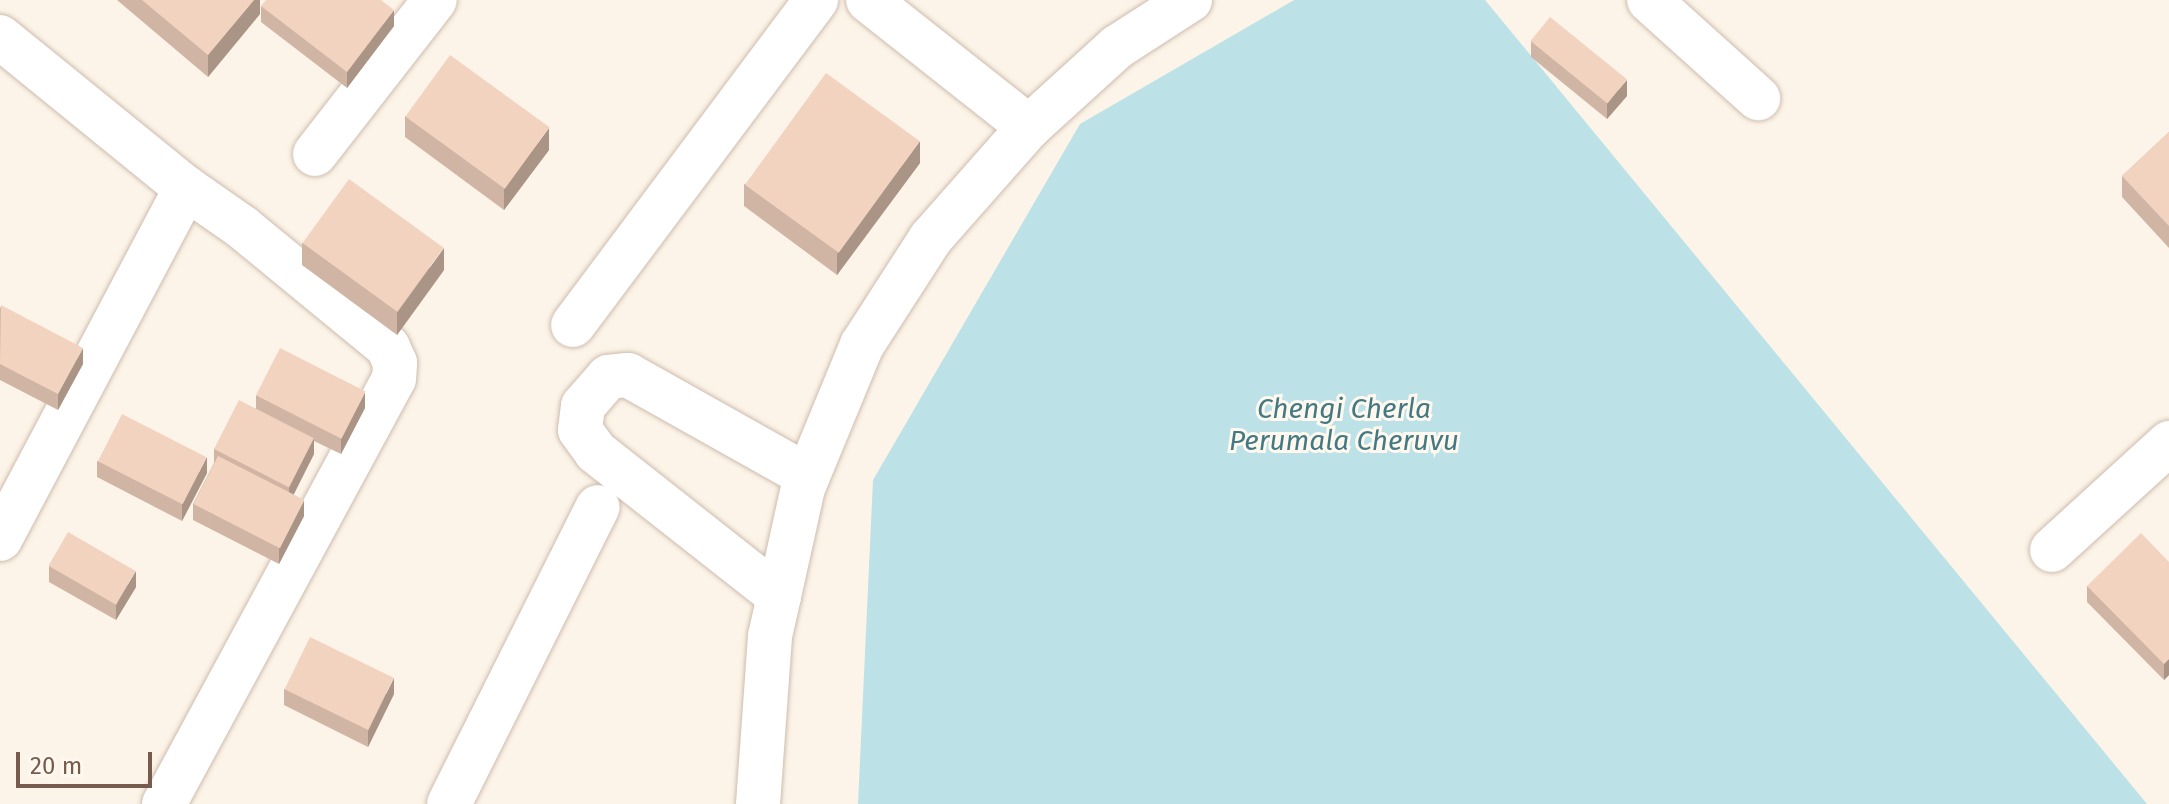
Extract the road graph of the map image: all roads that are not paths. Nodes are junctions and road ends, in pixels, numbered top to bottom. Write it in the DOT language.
graph roads {
  1 [pos="435,0"];
  2 [pos="816,0"];
  3 [pos="868,0"];
  4 [pos="1190,0"];
  5 [pos="1649,0"];
  6 [pos="0,37"];
  7 [pos="1758,98"];
  8 [pos="1029,127"];
  9 [pos="315,154"];
  10 [pos="186,188"];
  11 [pos="573,325"];
  12 [pos="2169,443"];
  13 [pos="808,476"];
  14 [pos="598,507"];
  15 [pos="0,539"];
  16 [pos="2052,550"];
  17 [pos="779,596"];
  18 [pos="164,804"];
  19 [pos="449,804"];
  20 [pos="758,804"];
  1 -- 9 [label="street"];
  2 -- 11 [label="street"];
  3 -- 8 [label="street"];
  4 -- 8 [label="street"];
  5 -- 7 [label="street"];
  6 -- 10 [label="street"];
  8 -- 13 [label="street"];
  10 -- 15 [label="street"];
  10 -- 18 [label="street"];
  12 -- 16 [label="street"];
  13 -- 17 [label="street"];
  13 -- 17 [label="street"];
  14 -- 19 [label="street"];
  17 -- 20 [label="street"];
}
